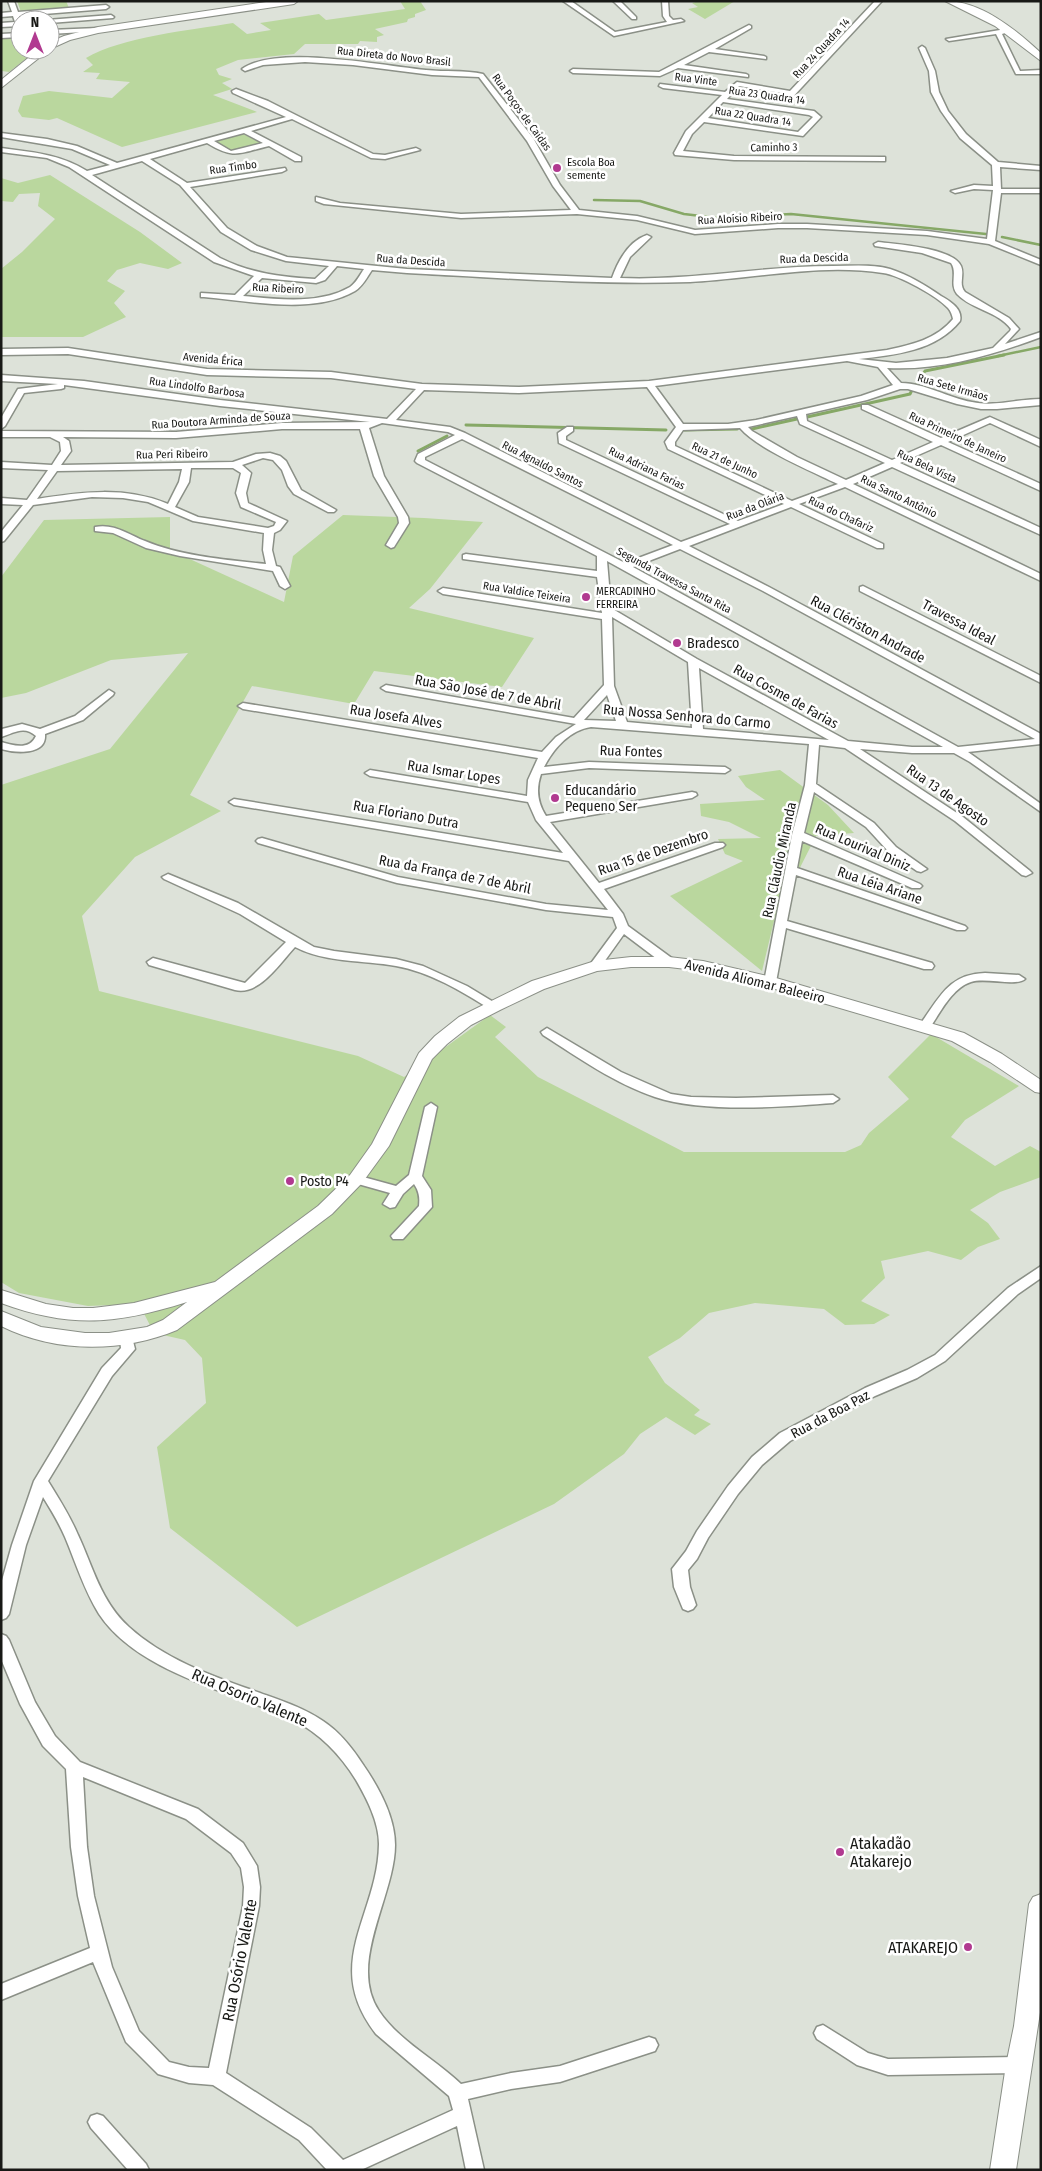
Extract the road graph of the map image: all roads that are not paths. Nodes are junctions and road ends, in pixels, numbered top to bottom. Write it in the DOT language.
graph roads {
  1 [pos="71,1"];
  2 [pos="294,1"];
  3 [pos="566,1"];
  4 [pos="616,1"];
  5 [pos="665,1"];
  6 [pos="879,1"];
  7 [pos="949,1"];
  8 [pos="105,4"];
  9 [pos="73,10"];
  10 [pos="60,11"];
  11 [pos="111,17"];
  12 [pos="634,18"];
  13 [pos="78,20"];
  14 [pos="60,21"];
  15 [pos="681,21"];
  16 [pos="672,23"];
  17 [pos="114,27"];
  18 [pos="749,27"];
  19 [pos="98,30"];
  20 [pos="1011,31"];
  21 [pos="60,32"];
  22 [pos="998,32"];
  23 [pos="949,39"];
  24 [pos="60,41"];
  25 [pos="1027,45"];
  26 [pos="922,48"];
  27 [pos="1041,48"];
  28 [pos="707,50"];
  29 [pos="764,58"];
  30 [pos="1041,58"];
  31 [pos="31,60"];
  32 [pos="676,66"];
  33 [pos="246,68"];
  34 [pos="573,71"];
  35 [pos="1041,72"];
  36 [pos="481,75"];
  37 [pos="746,76"];
  38 [pos="3,81"];
  39 [pos="663,86"];
  40 [pos="236,91"];
  41 [pos="792,93"];
  42 [pos="727,94"];
  43 [pos="721,100"];
  44 [pos="778,108"];
  45 [pos="293,117"];
  46 [pos="702,119"];
  47 [pos="246,131"];
  48 [pos="800,134"];
  49 [pos="1,136"];
  50 [pos="208,141"];
  51 [pos="408,142"];
  52 [pos="269,144"];
  53 [pos="1,150"];
  54 [pos="145,159"];
  55 [pos="298,159"];
  56 [pos="882,159"];
  57 [pos="996,164"];
  58 [pos="117,166"];
  59 [pos="1041,168"];
  60 [pos="282,170"];
  61 [pos="84,174"];
  62 [pos="186,185"];
  63 [pos="997,189"];
  64 [pos="955,191"];
  65 [pos="1041,191"];
  66 [pos="319,199"];
  67 [pos="577,212"];
  68 [pos="647,237"];
  69 [pos="991,242"];
  70 [pos="878,244"];
  71 [pos="1037,257"];
  72 [pos="1041,263"];
  73 [pos="335,264"];
  74 [pos="369,268"];
  75 [pos="260,275"];
  76 [pos="614,280"];
  77 [pos="204,295"];
  78 [pos="238,297"];
  79 [pos="1041,334"];
  80 [pos="996,349"];
  81 [pos="1,352"];
  82 [pos="846,359"];
  83 [pos="882,367"];
  84 [pos="1,378"];
  85 [pos="81,382"];
  86 [pos="649,384"];
  87 [pos="899,386"];
  88 [pos="422,387"];
  89 [pos="1041,402"];
  90 [pos="865,407"];
  91 [pos="990,408"];
  92 [pos="802,417"];
  93 [pos="990,420"];
  94 [pos="385,421"];
  95 [pos="742,425"];
  96 [pos="1,426"];
  97 [pos="364,426"];
  98 [pos="680,427"];
  99 [pos="570,429"];
  100 [pos="1,434"];
  101 [pos="51,434"];
  102 [pos="462,434"];
  103 [pos="940,440"];
  104 [pos="1041,444"];
  105 [pos="892,462"];
  106 [pos="1,465"];
  107 [pos="187,465"];
  108 [pos="234,465"];
  109 [pos="54,468"];
  110 [pos="845,484"];
  111 [pos="1041,488"];
  112 [pos="1,501"];
  113 [pos="30,503"];
  114 [pos="790,504"];
  115 [pos="170,508"];
  116 [pos="331,510"];
  117 [pos="737,524"];
  118 [pos="98,529"];
  119 [pos="268,531"];
  120 [pos="1041,532"];
  121 [pos="2,538"];
  122 [pos="391,545"];
  123 [pos="682,546"];
  124 [pos="880,546"];
  125 [pos="602,556"];
  126 [pos="466,557"];
  127 [pos="624,567"];
  128 [pos="272,568"];
  129 [pos="602,575"];
  130 [pos="1041,578"];
  131 [pos="285,586"];
  132 [pos="863,589"];
  133 [pos="443,591"];
  134 [pos="606,613"];
  135 [pos="693,661"];
  136 [pos="1041,680"];
  137 [pos="609,686"];
  138 [pos="386,688"];
  139 [pos="109,693"];
  140 [pos="243,706"];
  141 [pos="582,722"];
  142 [pos="623,725"];
  143 [pos="698,731"];
  144 [pos="39,733"];
  145 [pos="1,734"];
  146 [pos="1041,739"];
  147 [pos="814,743"];
  148 [pos="1,745"];
  149 [pos="849,746"];
  150 [pos="959,751"];
  151 [pos="545,756"];
  152 [pos="725,770"];
  153 [pos="537,771"];
  154 [pos="370,773"];
  155 [pos="810,784"];
  156 [pos="692,794"];
  157 [pos="533,800"];
  158 [pos="234,802"];
  159 [pos="1041,810"];
  160 [pos="542,820"];
  161 [pos="798,835"];
  162 [pos="262,841"];
  163 [pos="719,845"];
  164 [pos="572,858"];
  165 [pos="921,869"];
  166 [pos="791,870"];
  167 [pos="1026,872"];
  168 [pos="168,877"];
  169 [pos="916,886"];
  170 [pos="597,888"];
  171 [pos="617,914"];
  172 [pos="781,923"];
  173 [pos="623,928"];
  174 [pos="961,928"];
  175 [pos="293,942"];
  176 [pos="153,962"];
  177 [pos="669,962"];
  178 [pos="595,966"];
  179 [pos="928,966"];
  180 [pos="1019,979"];
  181 [pos="770,982"];
  182 [pos="494,1006"];
  183 [pos="924,1026"];
  184 [pos="547,1032"];
  185 [pos="1041,1088"];
  186 [pos="833,1099"];
  187 [pos="431,1107"];
  188 [pos="415,1177"];
  189 [pos="356,1179"];
  190 [pos="398,1191"];
  191 [pos="390,1204"];
  192 [pos="398,1236"];
  193 [pos="1041,1271"];
  194 [pos="224,1284"];
  195 [pos="1,1296"];
  196 [pos="1,1318"];
  197 [pos="127,1340"];
  198 [pos="41,1482"];
  199 [pos="688,1605"];
  200 [pos="1,1614"];
  201 [pos="1,1640"];
  202 [pos="74,1767"];
  203 [pos="1041,1904"];
  204 [pos="99,1952"];
  205 [pos="1,1992"];
  206 [pos="824,2033"];
  207 [pos="648,2045"];
  208 [pos="1018,2064"];
  209 [pos="216,2077"];
  210 [pos="458,2093"];
  211 [pos="462,2115"];
  212 [pos="98,2122"];
  213 [pos="140,2170"];
  214 [pos="340,2170"];
  215 [pos="475,2170"];
  216 [pos="1003,2170"];
  1 -- 9 [label="street"];
  2 -- 17 [label="main road"];
  3 -- 16 [label="street"];
  4 -- 12 [label="street"];
  5 -- 16 [label="street"];
  6 -- 41 [label="street, Rua 24 Quadra 14"];
  7 -- 20 [label="main road"];
  8 -- 9 [label="street"];
  8 -- 11 [label="street"];
  9 -- 10 [label="street"];
  9 -- 13 [label="street"];
  11 -- 13 [label="street"];
  11 -- 17 [label="street"];
  13 -- 14 [label="street"];
  15 -- 16 [label="street"];
  17 -- 19 [label="main road"];
  18 -- 28 [label="street"];
  19 -- 21 [label="street"];
  19 -- 24 [label="main road"];
  20 -- 22 [label="street"];
  20 -- 25 [label="main road"];
  22 -- 23 [label="street"];
  22 -- 35 [label="street"];
  25 -- 27 [label="main road"];
  25 -- 30 [label="main road"];
  26 -- 57 [label="street"];
  28 -- 29 [label="street"];
  28 -- 32 [label="street"];
  31 -- 38 [label="main road"];
  32 -- 34 [label="street"];
  32 -- 37 [label="street"];
  33 -- 36 [label="street, Rua Direta do Novo Brasil"];
  36 -- 67 [label="street, Rua Poços de Caidas"];
  39 -- 42 [label="street, Rua Vinte"];
  40 -- 45 [label="street"];
  41 -- 42 [label="street"];
  41 -- 44 [label="street, Rua 24 Quadra 14"];
  42 -- 43 [label="street"];
  43 -- 44 [label="street, Rua 23 Quadra 14"];
  43 -- 46 [label="street"];
  44 -- 48 [label="street, Rua 23 Quadra 14"];
  45 -- 47 [label="street"];
  45 -- 51 [label="street"];
  46 -- 48 [label="street, Rua 22 Quadra 14"];
  46 -- 56 [label="street, Caminho 3"];
  47 -- 50 [label="street"];
  47 -- 52 [label="street"];
  49 -- 58 [label="street"];
  50 -- 52 [label="street"];
  50 -- 54 [label="street"];
  52 -- 55 [label="street"];
  53 -- 61 [label="street"];
  54 -- 58 [label="street"];
  54 -- 62 [label="street, Rua da Descida"];
  57 -- 59 [label="street"];
  57 -- 63 [label="street"];
  58 -- 61 [label="street"];
  60 -- 62 [label="street, Rua Timbo"];
  61 -- 75 [label="street"];
  62 -- 73 [label="street, Rua da Descida"];
  63 -- 64 [label="street"];
  63 -- 65 [label="street"];
  63 -- 69 [label="street"];
  66 -- 67 [label="street, Rua Aloísio Ribeiro"];
  67 -- 69 [label="street, Rua Aloísio Ribeiro"];
  68 -- 76 [label="street"];
  69 -- 71 [label="street, Rua Aloísio Ribeiro"];
  70 -- 80 [label="street"];
  71 -- 72 [label="street, Rua Aloísio Ribeiro"];
  73 -- 74 [label="street, Rua da Descida"];
  73 -- 75 [label="street"];
  74 -- 76 [label="street, Rua da Descida"];
  74 -- 78 [label="street, Rua Ribeiro"];
  75 -- 78 [label="street"];
  76 -- 82 [label="street, Rua da Descida"];
  77 -- 78 [label="street, Rua Ribeiro"];
  79 -- 80 [label="street"];
  80 -- 83 [label="street"];
  81 -- 88 [label="street, Avenida Érica"];
  82 -- 83 [label="street"];
  82 -- 86 [label="street, Rua da Descida"];
  83 -- 87 [label="street, Rua Sete Irmãos"];
  84 -- 85 [label="street, Rua Lindolfo Barbosa"];
  85 -- 94 [label="street, Rua Lindolfo Barbosa"];
  85 -- 96 [label="street"];
  86 -- 88 [label="street, Rua da Descida"];
  86 -- 98 [label="street"];
  87 -- 91 [label="street, Rua Sete Irmãos"];
  87 -- 92 [label="street"];
  88 -- 94 [label="street, Rua Doutora Arminda de Souza"];
  89 -- 91 [label="street"];
  90 -- 103 [label="street, Rua Primeiro de Janeiro"];
  91 -- 93 [label="street, Rua Sete Irmãos"];
  92 -- 95 [label="street"];
  92 -- 105 [label="street, Rua Bela Vista"];
  93 -- 103 [label="street, Rua da Olária"];
  93 -- 104 [label="street, Rua Sete Irmãos"];
  94 -- 97 [label="street, Rua Doutora Arminda de Souza"];
  94 -- 102 [label="street, Rua Agnaldo Santos"];
  95 -- 98 [label="street"];
  95 -- 110 [label="street, Rua Santo Antônio"];
  97 -- 101 [label="street, Rua Doutora Arminda de Souza"];
  97 -- 122 [label="street"];
  98 -- 114 [label="street, Rua 21 de Junho"];
  99 -- 117 [label="street, Rua Adriana Farias"];
  100 -- 101 [label="street, Rua Doutora Arminda de Souza"];
  101 -- 109 [label="street"];
  102 -- 123 [label="street, Rua Agnaldo Santos"];
  102 -- 125 [label="street, Segunda Travessa Santa Rita"];
  103 -- 105 [label="street, Rua da Olária"];
  103 -- 111 [label="street, Rua Primeiro de Janeiro"];
  105 -- 110 [label="street, Rua da Olária"];
  105 -- 120 [label="street, Rua Bela Vista"];
  106 -- 109 [label="street, Rua Peri Ribeiro"];
  107 -- 108 [label="street, Rua Peri Ribeiro"];
  107 -- 109 [label="street, Rua Peri Ribeiro"];
  107 -- 115 [label="street"];
  108 -- 116 [label="street"];
  108 -- 119 [label="street"];
  109 -- 113 [label="street"];
  110 -- 114 [label="street, Rua da Olária"];
  110 -- 130 [label="street, Rua Santo Antônio"];
  112 -- 113 [label="street"];
  113 -- 115 [label="street"];
  113 -- 121 [label="street"];
  114 -- 117 [label="street, Rua da Olária"];
  114 -- 124 [label="street, Rua do Chafariz"];
  115 -- 119 [label="street"];
  117 -- 123 [label="street, Rua da Olária"];
  118 -- 128 [label="street"];
  119 -- 128 [label="street"];
  123 -- 127 [label="street, Rua da Olária"];
  123 -- 146 [label="street, Rua Clériston Andrade"];
  125 -- 127 [label="street, Segunda Travessa Santa Rita"];
  125 -- 129 [label="street"];
  126 -- 129 [label="street"];
  127 -- 150 [label="street, Segunda Travessa Santa Rita"];
  128 -- 131 [label="street"];
  129 -- 134 [label="street"];
  132 -- 136 [label="street, Travessa Ideal"];
  133 -- 134 [label="street, Rua Valdice Teixeira"];
  134 -- 135 [label="street, Rua Cosme de Farias"];
  134 -- 137 [label="street"];
  135 -- 143 [label="street"];
  135 -- 149 [label="street, Rua Cosme de Farias"];
  137 -- 141 [label="street"];
  137 -- 142 [label="street"];
  138 -- 141 [label="street, Rua São José de 7 de Abril"];
  139 -- 144 [label="street"];
  140 -- 151 [label="street, Rua Josefa Alves"];
  141 -- 142 [label="street, Rua Nossa Senhora do Carmo"];
  141 -- 151 [label="street, Rua Nossa Senhora do Carmo"];
  142 -- 143 [label="street, Rua Nossa Senhora do Carmo"];
  143 -- 147 [label="street, Rua Nossa Senhora do Carmo"];
  144 -- 145 [label="street"];
  144 -- 148 [label="street"];
  146 -- 150 [label="street, Rua Nossa Senhora do Carmo"];
  147 -- 149 [label="street, Rua Nossa Senhora do Carmo"];
  147 -- 155 [label="street, Rua Cláudio Miranda"];
  149 -- 150 [label="street, Rua Nossa Senhora do Carmo"];
  149 -- 167 [label="street, Rua 13 de Agosto"];
  150 -- 159 [label="street, Segunda Travessa Santa Rita"];
  151 -- 153 [label="street, Rua Nossa Senhora do Carmo"];
  152 -- 153 [label="street, Rua Fontes"];
  153 -- 157 [label="street, Rua Nossa Senhora do Carmo"];
  154 -- 157 [label="street, Rua Ismar Lopes"];
  155 -- 161 [label="street, Rua Cláudio Miranda"];
  155 -- 165 [label="street"];
  156 -- 160 [label="street"];
  157 -- 160 [label="street"];
  158 -- 164 [label="street, Rua Floriano Dutra"];
  160 -- 164 [label="street"];
  161 -- 166 [label="street, Rua Cláudio Miranda"];
  161 -- 169 [label="street, Rua Lourival Diniz"];
  162 -- 171 [label="street, Rua da França de 7 de Abril"];
  163 -- 170 [label="street, Rua 15 de Dezembro"];
  164 -- 170 [label="street"];
  166 -- 172 [label="street, Rua Cláudio Miranda"];
  166 -- 174 [label="street, Rua Léia Ariane"];
  168 -- 175 [label="street"];
  170 -- 171 [label="street"];
  171 -- 173 [label="street"];
  172 -- 179 [label="street"];
  172 -- 181 [label="street, Rua Cláudio Miranda"];
  173 -- 177 [label="street"];
  173 -- 178 [label="street"];
  175 -- 176 [label="street"];
  175 -- 182 [label="street"];
  177 -- 178 [label="main road, Avenida Aliomar Baleeiro"];
  177 -- 181 [label="main road, Avenida Aliomar Baleeiro"];
  178 -- 182 [label="main road, Avenida Aliomar Baleeiro"];
  180 -- 183 [label="street"];
  181 -- 183 [label="main road, Avenida Aliomar Baleeiro"];
  182 -- 189 [label="main road, Avenida Aliomar Baleeiro"];
  183 -- 185 [label="main road, Avenida Aliomar Baleeiro"];
  184 -- 186 [label="street"];
  187 -- 188 [label="street"];
  188 -- 190 [label="street"];
  188 -- 192 [label="street"];
  189 -- 190 [label="street"];
  189 -- 194 [label="main road, Avenida Aliomar Baleeiro"];
  190 -- 191 [label="street"];
  193 -- 199 [label="street, Rua da Boa Paz"];
  194 -- 195 [label="main road, Avenida Aliomar Baleeiro"];
  194 -- 197 [label="main road, Avenida Aliomar Baleeiro"];
  196 -- 197 [label="main road, Avenida Aliomar Baleeiro"];
  197 -- 198 [label="street"];
  198 -- 200 [label="street"];
  198 -- 210 [label="street, Rua Osorio Valente"];
  201 -- 202 [label="street, Rua Osório Valente"];
  202 -- 204 [label="street"];
  202 -- 209 [label="street, Rua Osório Valente"];
  203 -- 208 [label="main road"];
  204 -- 205 [label="street"];
  204 -- 209 [label="street"];
  206 -- 208 [label="street"];
  207 -- 210 [label="street"];
  208 -- 216 [label="main road"];
  209 -- 214 [label="street"];
  210 -- 211 [label="street"];
  211 -- 214 [label="street"];
  211 -- 215 [label="street"];
  212 -- 213 [label="street"];
}
